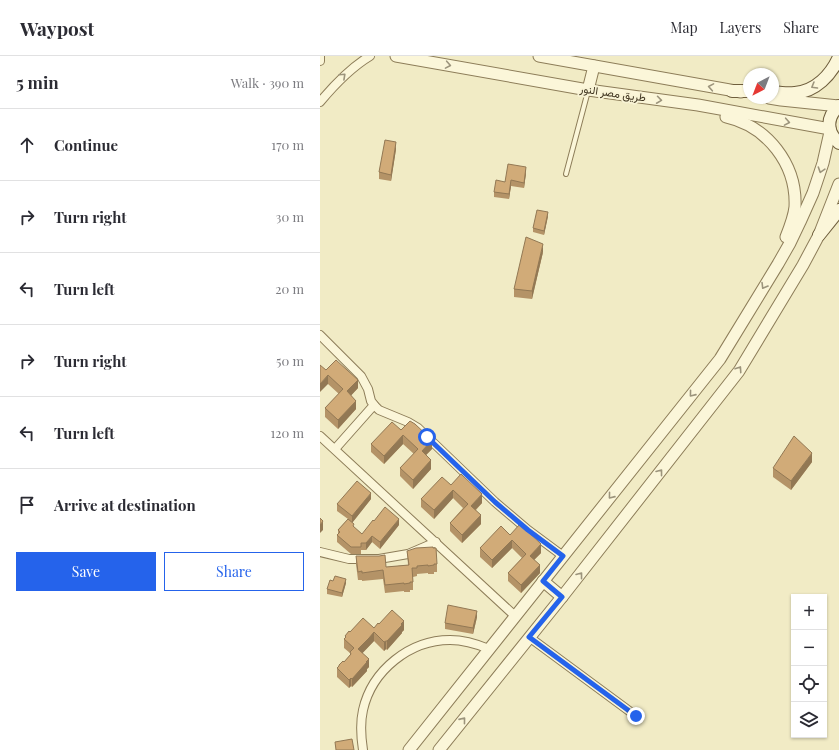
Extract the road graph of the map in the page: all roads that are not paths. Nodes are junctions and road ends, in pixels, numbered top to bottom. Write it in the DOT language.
graph roads {
  1 [pos="320,56"];
  2 [pos="370,56"];
  3 [pos="396,56"];
  4 [pos="539,56"];
  5 [pos="839,57"];
  6 [pos="320,61"];
  7 [pos="594,66"];
  8 [pos="588,90"];
  9 [pos="732,91"];
  10 [pos="743,92"];
  11 [pos="779,92"];
  12 [pos="779,100"];
  13 [pos="320,102"];
  14 [pos="698,105"];
  15 [pos="839,106"];
  16 [pos="830,131"];
  17 [pos="839,143"];
  18 [pos="566,174"];
  19 [pos="839,184"];
  20 [pos="839,210"];
  21 [pos="819,235"];
  22 [pos="778,264"];
  23 [pos="320,335"];
  24 [pos="374,405"];
  25 [pos="320,436"];
  26 [pos="335,450"];
  27 [pos="436,542"];
  28 [pos="320,552"];
  29 [pos="563,556"];
  30 [pos="543,581"];
  31 [pos="562,597"];
  32 [pos="515,616"];
  33 [pos="529,637"];
  34 [pos="490,649"];
  35 [pos="636,716"];
  36 [pos="363,750"];
  37 [pos="409,750"];
  38 [pos="439,750"];
  1 -- 6 [label="street"];
  13 -- 2 [label="street, one-way"];
  3 -- 8 [label="street, طريق مصر النور, one-way"];
  4 -- 7 [label="street, طريق مصر النور"];
  5 -- 11 [label="main road, one-way"];
  7 -- 8 [label="street"];
  9 -- 7 [label="street, طريق مصر النور, one-way"];
  8 -- 14 [label="street, طريق مصر النور, one-way"];
  8 -- 18 [label="lane"];
  9 -- 10 [label="main road"];
  12 -- 15 [label="street"];
  14 -- 16 [label="street, طريق مصر النور, one-way"];
  14 -- 22 [label="street"];
  15 -- 16 [label="main road"];
  16 -- 17 [label="main road"];
  16 -- 22 [label="street, one-way"];
  19 -- 21 [label="street"];
  20 -- 21 [label="main road"];
  31 -- 21 [label="street, one-way"];
  22 -- 29 [label="street, one-way"];
  23 -- 24 [label="street"];
  24 -- 26 [label="street"];
  24 -- 29 [label="street"];
  25 -- 26 [label="street"];
  26 -- 27 [label="street"];
  27 -- 28 [label="street"];
  27 -- 32 [label="street"];
  29 -- 30 [label="street"];
  30 -- 31 [label="street"];
  30 -- 32 [label="street"];
  31 -- 33 [label="street"];
  32 -- 34 [label="street"];
  33 -- 35 [label="street"];
  38 -- 33 [label="street, one-way"];
  34 -- 36 [label="street"];
  34 -- 37 [label="street"];
}
